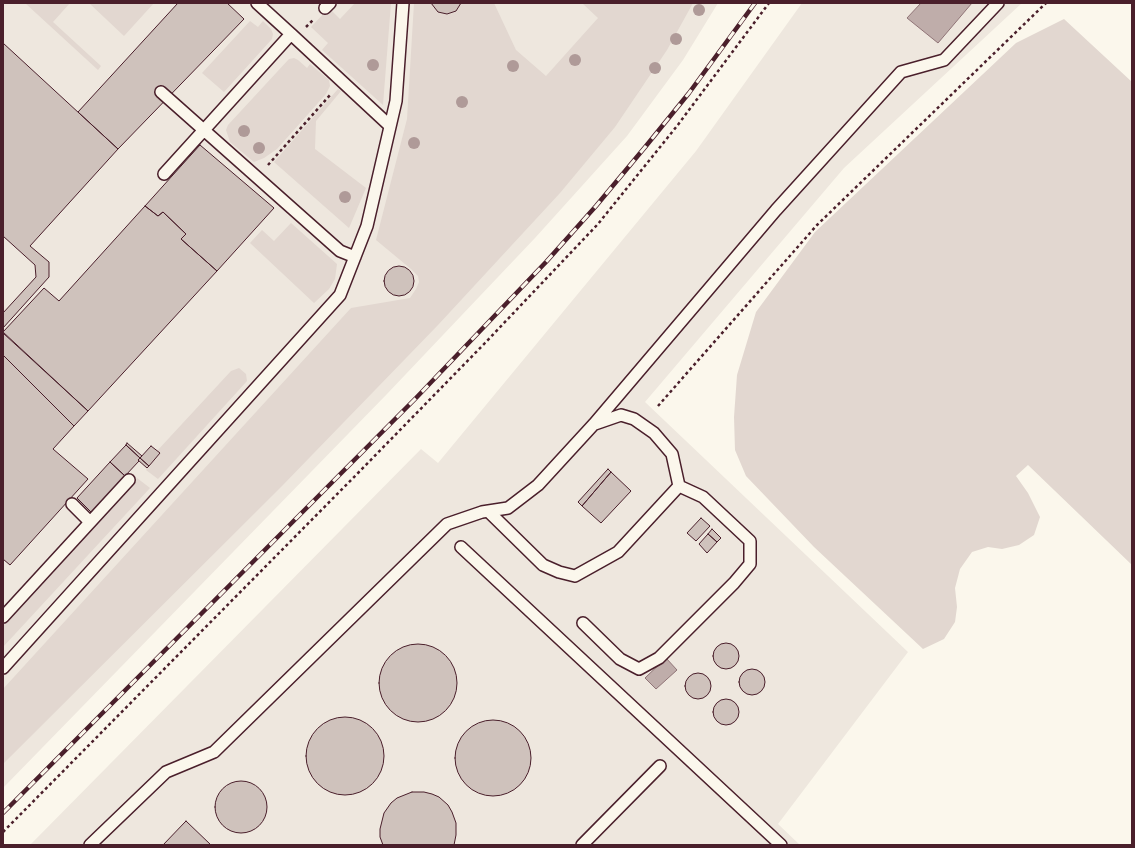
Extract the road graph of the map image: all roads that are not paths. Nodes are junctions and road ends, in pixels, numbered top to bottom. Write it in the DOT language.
graph roads {
  1 [pos="257,3"];
  2 [pos="403,3"];
  3 [pos="998,3"];
  4 [pos="291,34"];
  5 [pos="161,92"];
  6 [pos="390,126"];
  7 [pos="204,130"];
  8 [pos="164,174"];
  9 [pos="355,257"];
  10 [pos="594,424"];
  11 [pos="129,480"];
  12 [pos="679,486"];
  13 [pos="72,504"];
  14 [pos="488,511"];
  15 [pos="90,522"];
  16 [pos="461,547"];
  17 [pos="3,617"];
  18 [pos="583,624"];
  19 [pos="3,668"];
  20 [pos="660,766"];
  21 [pos="90,845"];
  22 [pos="582,845"];
  23 [pos="782,845"];
  1 -- 4 [label="lane"];
  2 -- 6 [label="lane"];
  3 -- 10 [label="lane"];
  4 -- 6 [label="lane"];
  4 -- 7 [label="lane"];
  5 -- 7 [label="lane"];
  6 -- 9 [label="lane"];
  7 -- 8 [label="lane"];
  7 -- 9 [label="lane"];
  9 -- 19 [label="lane"];
  10 -- 12 [label="lane"];
  10 -- 14 [label="lane"];
  11 -- 15 [label="lane"];
  12 -- 14 [label="lane"];
  12 -- 18 [label="lane"];
  13 -- 15 [label="lane"];
  14 -- 21 [label="lane"];
  15 -- 17 [label="lane"];
  16 -- 23 [label="lane"];
  20 -- 22 [label="lane"];
}
